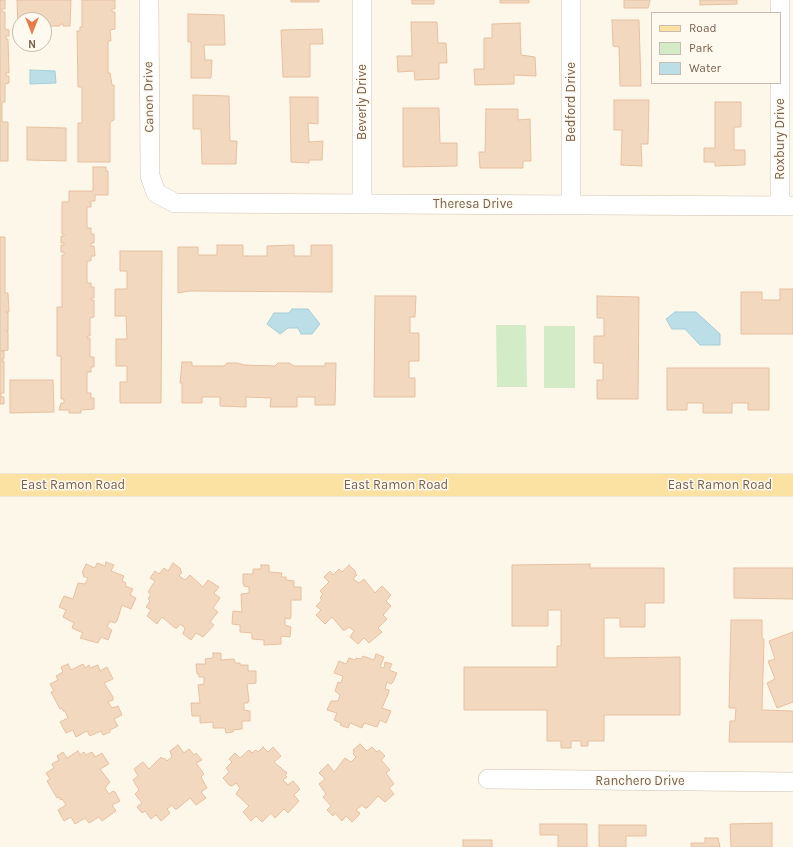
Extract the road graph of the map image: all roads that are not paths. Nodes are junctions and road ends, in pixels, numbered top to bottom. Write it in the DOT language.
graph roads {
  1 [pos="148,0"];
  2 [pos="362,0"];
  3 [pos="571,0"];
  4 [pos="780,0"];
  5 [pos="780,12"];
  6 [pos="781,29"];
  7 [pos="156,192"];
  8 [pos="362,203"];
  9 [pos="571,204"];
  10 [pos="787,206"];
  11 [pos="0,485"];
  12 [pos="793,485"];
  13 [pos="488,779"];
  14 [pos="793,782"];
  1 -- 7 [label="street, Canon Drive"];
  2 -- 8 [label="street, Beverly Drive"];
  3 -- 9 [label="street, Bedford Drive"];
  4 -- 5 [label="street, Roxbury Drive"];
  6 -- 10 [label="street, Roxbury Drive"];
  7 -- 8 [label="street, Theresa Drive"];
  8 -- 9 [label="street, Theresa Drive"];
  9 -- 10 [label="street, Theresa Drive"];
  11 -- 12 [label="main road, East Ramon Road"];
  13 -- 14 [label="street, Ranchero Drive"];
}
